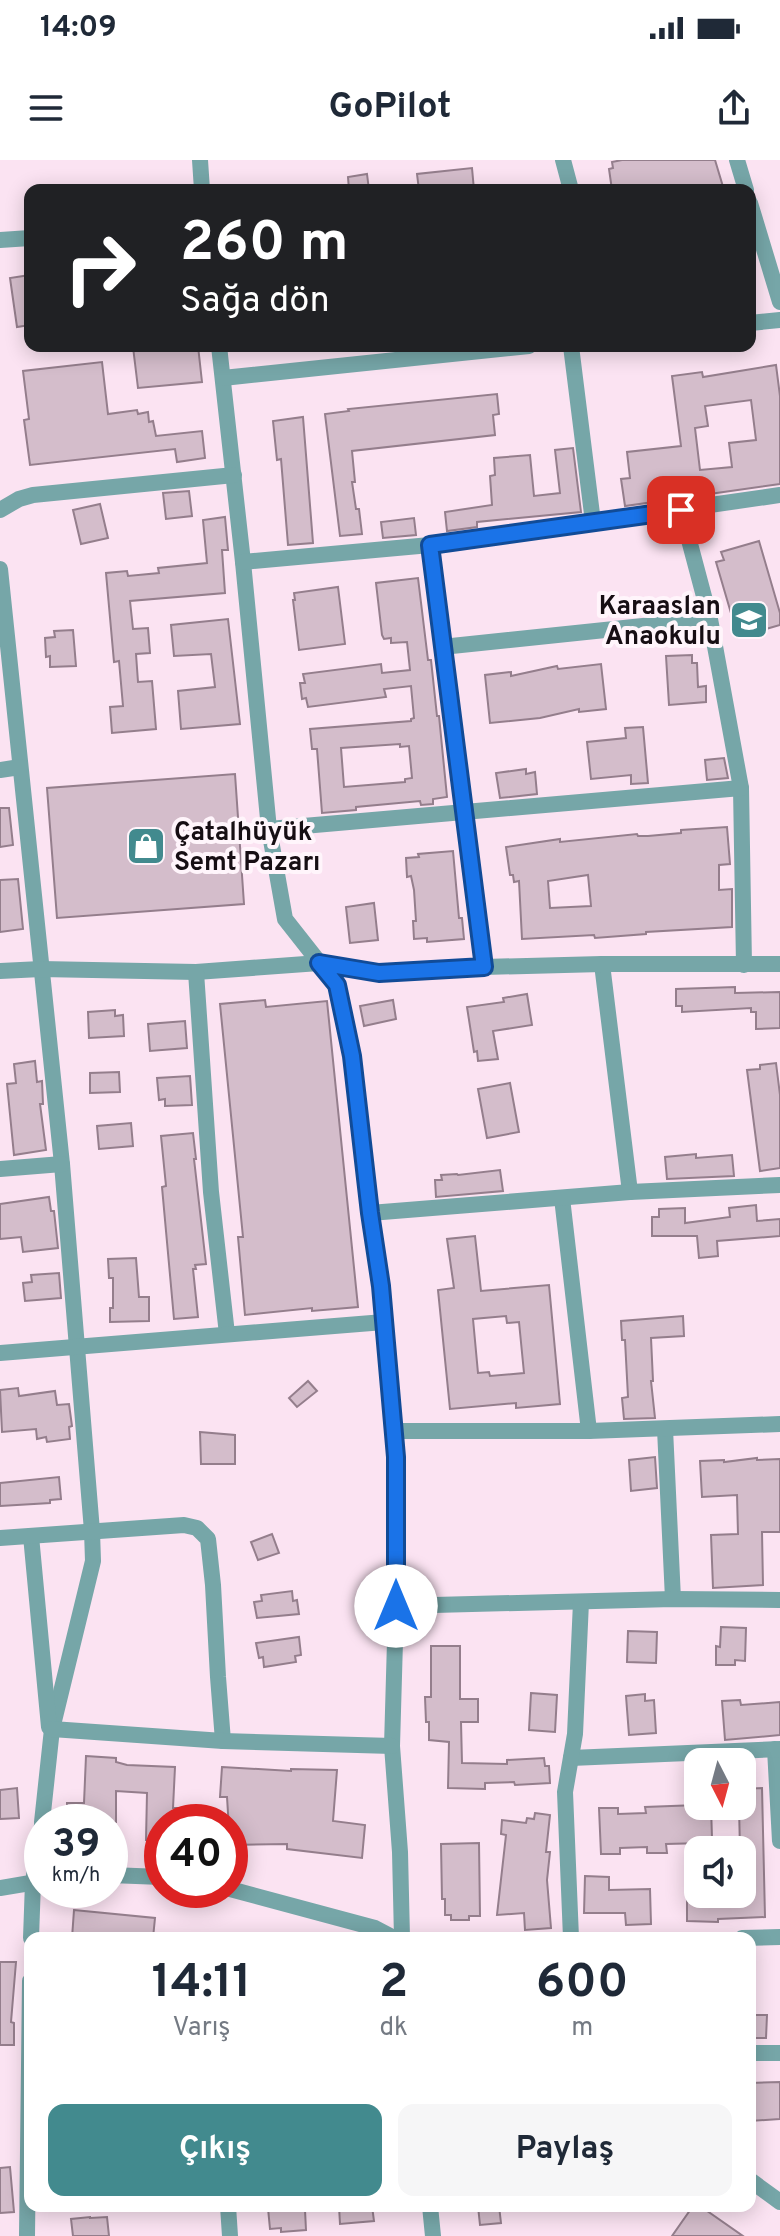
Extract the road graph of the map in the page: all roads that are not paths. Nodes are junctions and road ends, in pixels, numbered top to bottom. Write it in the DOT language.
graph roads {
  1 [pos="200,160"];
  2 [pos="563,160"];
  3 [pos="737,160"];
  4 [pos="202,184"];
  5 [pos="569,184"];
  6 [pos="744,184"];
  7 [pos="756,223"];
  8 [pos="24,238"];
  9 [pos="0,240"];
  10 [pos="780,302"];
  11 [pos="780,320"];
  12 [pos="756,322"];
  13 [pos="220,352"];
  14 [pos="472,352"];
  15 [pos="572,352"];
  16 [pos="223,378"];
  17 [pos="234,475"];
  18 [pos="780,495"];
  19 [pos="0,510"];
  20 [pos="681,510"];
  21 [pos="593,522"];
  22 [pos="430,545"];
  23 [pos="243,562"];
  24 [pos="0,569"];
  25 [pos="1,588"];
  26 [pos="710,619"];
  27 [pos="442,647"];
  28 [pos="20,767"];
  29 [pos="0,770"];
  30 [pos="741,788"];
  31 [pos="463,812"];
  32 [pos="269,829"];
  33 [pos="319,963"];
  34 [pos="602,964"];
  35 [pos="780,964"];
  36 [pos="744,965"];
  37 [pos="484,967"];
  38 [pos="41,969"];
  39 [pos="0,971"];
  40 [pos="196,972"];
  41 [pos="62,1164"];
  42 [pos="0,1169"];
  43 [pos="780,1185"];
  44 [pos="630,1192"];
  45 [pos="562,1198"];
  46 [pos="370,1213"];
  47 [pos="384,1322"];
  48 [pos="227,1334"];
  49 [pos="77,1346"];
  50 [pos="0,1353"];
  51 [pos="780,1424"];
  52 [pos="665,1429"];
  53 [pos="394,1431"];
  54 [pos="589,1431"];
  55 [pos="92,1531"];
  56 [pos="31,1536"];
  57 [pos="0,1538"];
  58 [pos="673,1599"];
  59 [pos="780,1600"];
  60 [pos="581,1602"];
  61 [pos="396,1606"];
  62 [pos="52,1737"];
  63 [pos="223,1741"];
  64 [pos="392,1746"];
  65 [pos="778,1749"];
  66 [pos="571,1758"];
  67 [pos="44,1804"];
  68 [pos="780,1841"];
  69 [pos="24,1884"];
  70 [pos="0,1888"];
  71 [pos="248,1894"];
  72 [pos="35,1908"];
  73 [pos="32,1932"];
  74 [pos="383,1932"];
  75 [pos="402,1932"];
  76 [pos="571,1932"];
  77 [pos="780,1937"];
  78 [pos="756,1938"];
  79 [pos="756,2053"];
  80 [pos="780,2053"];
  81 [pos="756,2184"];
  82 [pos="780,2202"];
  83 [pos="27,2212"];
  84 [pos="228,2212"];
  85 [pos="431,2212"];
  86 [pos="27,2236"];
  87 [pos="230,2236"];
  88 [pos="433,2236"];
  1 -- 4 [label="street"];
  2 -- 5 [label="street"];
  3 -- 6 [label="street"];
  7 -- 10 [label="street"];
  8 -- 9 [label="street"];
  11 -- 12 [label="street"];
  13 -- 16 [label="street"];
  14 -- 16 [label="street"];
  15 -- 21 [label="street"];
  16 -- 17 [label="street"];
  17 -- 19 [label="street"];
  17 -- 23 [label="street"];
  18 -- 20 [label="street"];
  20 -- 21 [label="street"];
  20 -- 26 [label="street"];
  21 -- 22 [label="street"];
  22 -- 23 [label="street"];
  22 -- 27 [label="street"];
  23 -- 32 [label="street"];
  24 -- 25 [label="street"];
  25 -- 28 [label="street"];
  26 -- 27 [label="street"];
  26 -- 30 [label="street"];
  27 -- 31 [label="street"];
  28 -- 29 [label="street"];
  28 -- 38 [label="street"];
  30 -- 31 [label="street"];
  30 -- 36 [label="street"];
  31 -- 32 [label="street"];
  31 -- 37 [label="street"];
  32 -- 33 [label="street"];
  33 -- 37 [label="street"];
  33 -- 40 [label="street"];
  33 -- 46 [label="street"];
  34 -- 36 [label="street"];
  34 -- 37 [label="street"];
  34 -- 44 [label="street"];
  35 -- 36 [label="street"];
  38 -- 39 [label="street"];
  38 -- 40 [label="street"];
  38 -- 41 [label="street"];
  40 -- 48 [label="street"];
  41 -- 42 [label="street"];
  41 -- 49 [label="street"];
  43 -- 44 [label="street"];
  44 -- 45 [label="street"];
  45 -- 46 [label="street"];
  45 -- 54 [label="street"];
  46 -- 47 [label="street"];
  47 -- 48 [label="street"];
  47 -- 53 [label="street"];
  48 -- 49 [label="street"];
  49 -- 50 [label="street"];
  49 -- 55 [label="street"];
  51 -- 52 [label="street"];
  52 -- 54 [label="street"];
  52 -- 58 [label="street"];
  53 -- 54 [label="street"];
  53 -- 61 [label="street"];
  55 -- 56 [label="street"];
  55 -- 62 [label="street"];
  55 -- 63 [label="street"];
  56 -- 57 [label="street"];
  56 -- 62 [label="street"];
  58 -- 59 [label="street"];
  58 -- 60 [label="street"];
  60 -- 61 [label="street"];
  60 -- 66 [label="street"];
  61 -- 64 [label="street"];
  62 -- 63 [label="street"];
  62 -- 67 [label="street"];
  63 -- 64 [label="street"];
  64 -- 75 [label="street"];
  65 -- 66 [label="street"];
  65 -- 68 [label="street"];
  66 -- 76 [label="street"];
  69 -- 70 [label="street"];
  71 -- 74 [label="street"];
  72 -- 73 [label="street"];
  77 -- 78 [label="street"];
  79 -- 80 [label="street"];
  81 -- 82 [label="street"];
  83 -- 86 [label="street"];
  84 -- 87 [label="street"];
  85 -- 88 [label="street"];
}
